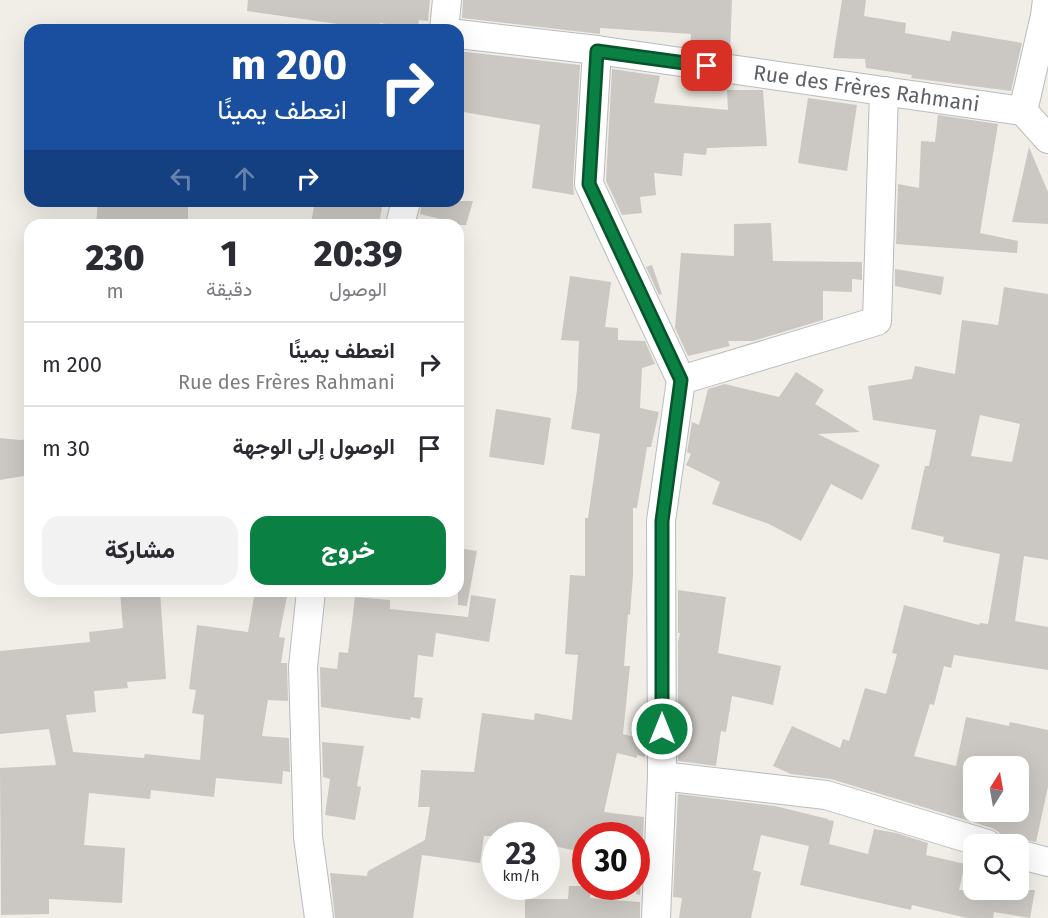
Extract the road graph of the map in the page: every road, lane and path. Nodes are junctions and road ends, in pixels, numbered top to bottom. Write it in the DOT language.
graph roads {
  1 [pos="447,0"];
  2 [pos="1047,0"];
  3 [pos="445,24"];
  4 [pos="464,35"];
  5 [pos="597,51"];
  6 [pos="884,91"];
  7 [pos="1023,111"];
  8 [pos="1048,139"];
  9 [pos="681,380"];
  10 [pos="310,597"];
  11 [pos="662,776"];
  12 [pos="963,837"];
  13 [pos="1029,857"];
  14 [pos="1048,862"];
  15 [pos="319,918"];
  16 [pos="656,918"];
  1 -- 3 [label="street"];
  2 -- 7 [label="street"];
  4 -- 5 [label="street, Rue des Frères Rahmani"];
  5 -- 6 [label="street, Rue des Frères Rahmani"];
  5 -- 9 [label="street"];
  6 -- 7 [label="street, Rue des Frères Rahmani"];
  6 -- 9 [label="street"];
  7 -- 8 [label="street"];
  9 -- 11 [label="street"];
  10 -- 15 [label="street"];
  11 -- 12 [label="street"];
  11 -- 16 [label="street"];
  13 -- 14 [label="street"];
}
